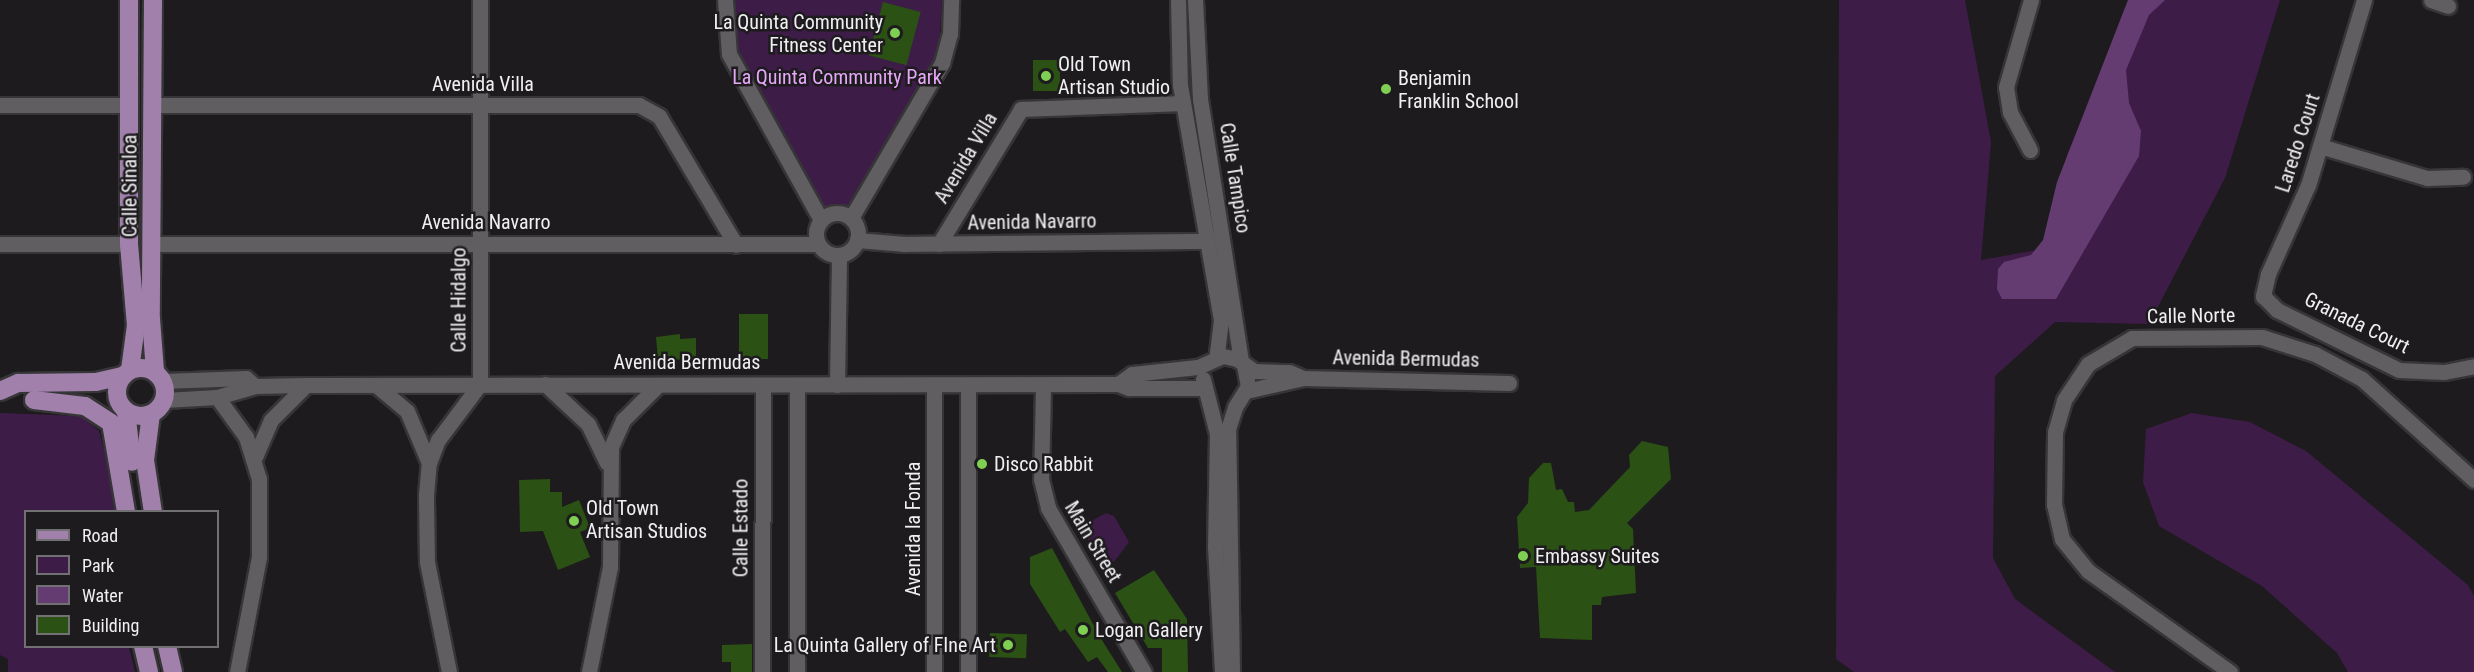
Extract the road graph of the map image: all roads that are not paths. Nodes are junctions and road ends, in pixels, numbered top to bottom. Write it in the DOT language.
graph roads {
  1 [pos="129,0"];
  2 [pos="153,0"];
  3 [pos="480,0"];
  4 [pos="725,0"];
  5 [pos="951,0"];
  6 [pos="1178,0"];
  7 [pos="1195,0"];
  8 [pos="2031,0"];
  9 [pos="2364,0"];
  10 [pos="2430,0"];
  11 [pos="2448,6"];
  12 [pos="1183,103"];
  13 [pos="0,105"];
  14 [pos="129,105"];
  15 [pos="153,105"];
  16 [pos="480,105"];
  17 [pos="2320,146"];
  18 [pos="2030,150"];
  19 [pos="2463,177"];
  20 [pos="850,218"];
  21 [pos="821,220"];
  22 [pos="857,240"];
  23 [pos="1208,241"];
  24 [pos="480,243"];
  25 [pos="0,244"];
  26 [pos="129,244"];
  27 [pos="153,244"];
  28 [pos="818,244"];
  29 [pos="939,244"];
  30 [pos="736,245"];
  31 [pos="839,255"];
  32 [pos="2263,296"];
  33 [pos="1213,361"];
  34 [pos="1243,363"];
  35 [pos="2474,366"];
  36 [pos="126,373"];
  37 [pos="159,376"];
  38 [pos="1303,378"];
  39 [pos="1509,383"];
  40 [pos="480,384"];
  41 [pos="545,384"];
  42 [pos="1118,384"];
  43 [pos="306,385"];
  44 [pos="376,385"];
  45 [pos="658,385"];
  46 [pos="763,385"];
  47 [pos="797,385"];
  48 [pos="837,385"];
  49 [pos="934,385"];
  50 [pos="968,385"];
  51 [pos="255,386"];
  52 [pos="1043,387"];
  53 [pos="3,391"];
  54 [pos="1207,391"];
  55 [pos="1245,393"];
  56 [pos="218,397"];
  57 [pos="34,399"];
  58 [pos="164,400"];
  59 [pos="122,406"];
  60 [pos="151,414"];
  61 [pos="255,458"];
  62 [pos="429,463"];
  63 [pos="609,468"];
  64 [pos="2474,480"];
  65 [pos="126,510"];
  66 [pos="132,510"];
  67 [pos="153,510"];
  68 [pos="143,648"];
  69 [pos="167,648"];
  70 [pos="149,672"];
  71 [pos="173,672"];
  72 [pos="237,672"];
  73 [pos="449,672"];
  74 [pos="589,672"];
  75 [pos="762,672"];
  76 [pos="797,672"];
  77 [pos="934,672"];
  78 [pos="968,672"];
  79 [pos="1144,672"];
  80 [pos="1222,672"];
  81 [pos="1232,672"];
  82 [pos="2230,672"];
  1 -- 14 [label="main road, Calle Sinaloa"];
  2 -- 15 [label="main road, Calle Sinaloa"];
  3 -- 16 [label="street, Calle Hidalgo"];
  4 -- 21 [label="street"];
  5 -- 20 [label="street"];
  6 -- 12 [label="street, Calle Tampico"];
  7 -- 34 [label="street, Calle Tampico"];
  8 -- 18 [label="street"];
  9 -- 17 [label="street, Laredo Court"];
  10 -- 11 [label="street"];
  12 -- 23 [label="street, Calle Tampico"];
  12 -- 29 [label="street, Avenida Villa"];
  13 -- 14 [label="street"];
  14 -- 26 [label="main road, Calle Sinaloa"];
  15 -- 16 [label="street, Avenida Villa"];
  15 -- 27 [label="main road, Calle Sinaloa"];
  16 -- 24 [label="street, Calle Hidalgo"];
  16 -- 30 [label="street, Avenida Villa"];
  17 -- 19 [label="street"];
  17 -- 32 [label="street, Laredo Court"];
  20 -- 21 [label="street"];
  20 -- 22 [label="street"];
  21 -- 28 [label="street"];
  22 -- 29 [label="street, Avenida Navarro"];
  22 -- 31 [label="street"];
  23 -- 29 [label="street, Avenida Navarro"];
  23 -- 33 [label="street, Calle Tampico"];
  24 -- 27 [label="street, Avenida Navarro"];
  24 -- 30 [label="street, Avenida Navarro"];
  24 -- 40 [label="street, Calle Hidalgo"];
  25 -- 26 [label="street"];
  26 -- 36 [label="main road, Calle Sinaloa"];
  27 -- 37 [label="main road, Calle Sinaloa"];
  28 -- 30 [label="street, Avenida Navarro"];
  28 -- 31 [label="street"];
  31 -- 48 [label="street"];
  32 -- 35 [label="street, Granada Court"];
  33 -- 34 [label="street, Avenida Bermudas"];
  33 -- 42 [label="street, Avenida Bermudas"];
  33 -- 54 [label="street, Calle Tampico"];
  34 -- 38 [label="street, Avenida Bermudas"];
  34 -- 55 [label="street, Calle Tampico"];
  36 -- 37 [label="main road"];
  36 -- 53 [label="main road"];
  36 -- 59 [label="main road"];
  37 -- 51 [label="street, Avenida Bermudas"];
  37 -- 58 [label="main road"];
  38 -- 39 [label="street, Avenida Bermudas"];
  38 -- 55 [label="street, Avenida Bermudas"];
  40 -- 41 [label="street, Avenida Bermudas"];
  40 -- 44 [label="street, Avenida Bermudas"];
  40 -- 62 [label="street"];
  41 -- 45 [label="street, Avenida Bermudas"];
  41 -- 63 [label="street"];
  42 -- 52 [label="street, Avenida Bermudas"];
  42 -- 54 [label="street, Avenida Bermudas"];
  43 -- 44 [label="street, Avenida Bermudas"];
  43 -- 51 [label="street, Avenida Bermudas"];
  43 -- 61 [label="street"];
  44 -- 62 [label="street"];
  45 -- 46 [label="street, Avenida Bermudas"];
  45 -- 63 [label="street"];
  46 -- 47 [label="street, Avenida Bermudas"];
  46 -- 75 [label="street, Calle Estado"];
  47 -- 48 [label="street, Avenida Bermudas"];
  47 -- 76 [label="street"];
  48 -- 49 [label="street, Avenida Bermudas"];
  49 -- 50 [label="street, Avenida Bermudas"];
  49 -- 77 [label="street, Avenida la Fonda"];
  50 -- 52 [label="street, Avenida Bermudas"];
  50 -- 78 [label="street"];
  51 -- 56 [label="street, Avenida Bermudas"];
  52 -- 79 [label="street, Main Street"];
  53 -- 57 [label="main road"];
  54 -- 55 [label="street, Avenida Bermudas"];
  54 -- 80 [label="street, Calle Tampico"];
  55 -- 81 [label="street, Calle Tampico"];
  56 -- 58 [label="street, Avenida Bermudas"];
  56 -- 61 [label="street"];
  57 -- 59 [label="main road"];
  57 -- 65 [label="main road"];
  58 -- 60 [label="main road"];
  59 -- 60 [label="main road"];
  59 -- 66 [label="main road"];
  60 -- 67 [label="main road"];
  61 -- 72 [label="street"];
  62 -- 73 [label="street"];
  63 -- 74 [label="street"];
  64 -- 82 [label="street, Calle Norte"];
  68 -- 70 [label="main road"];
  69 -- 71 [label="main road"];
}
